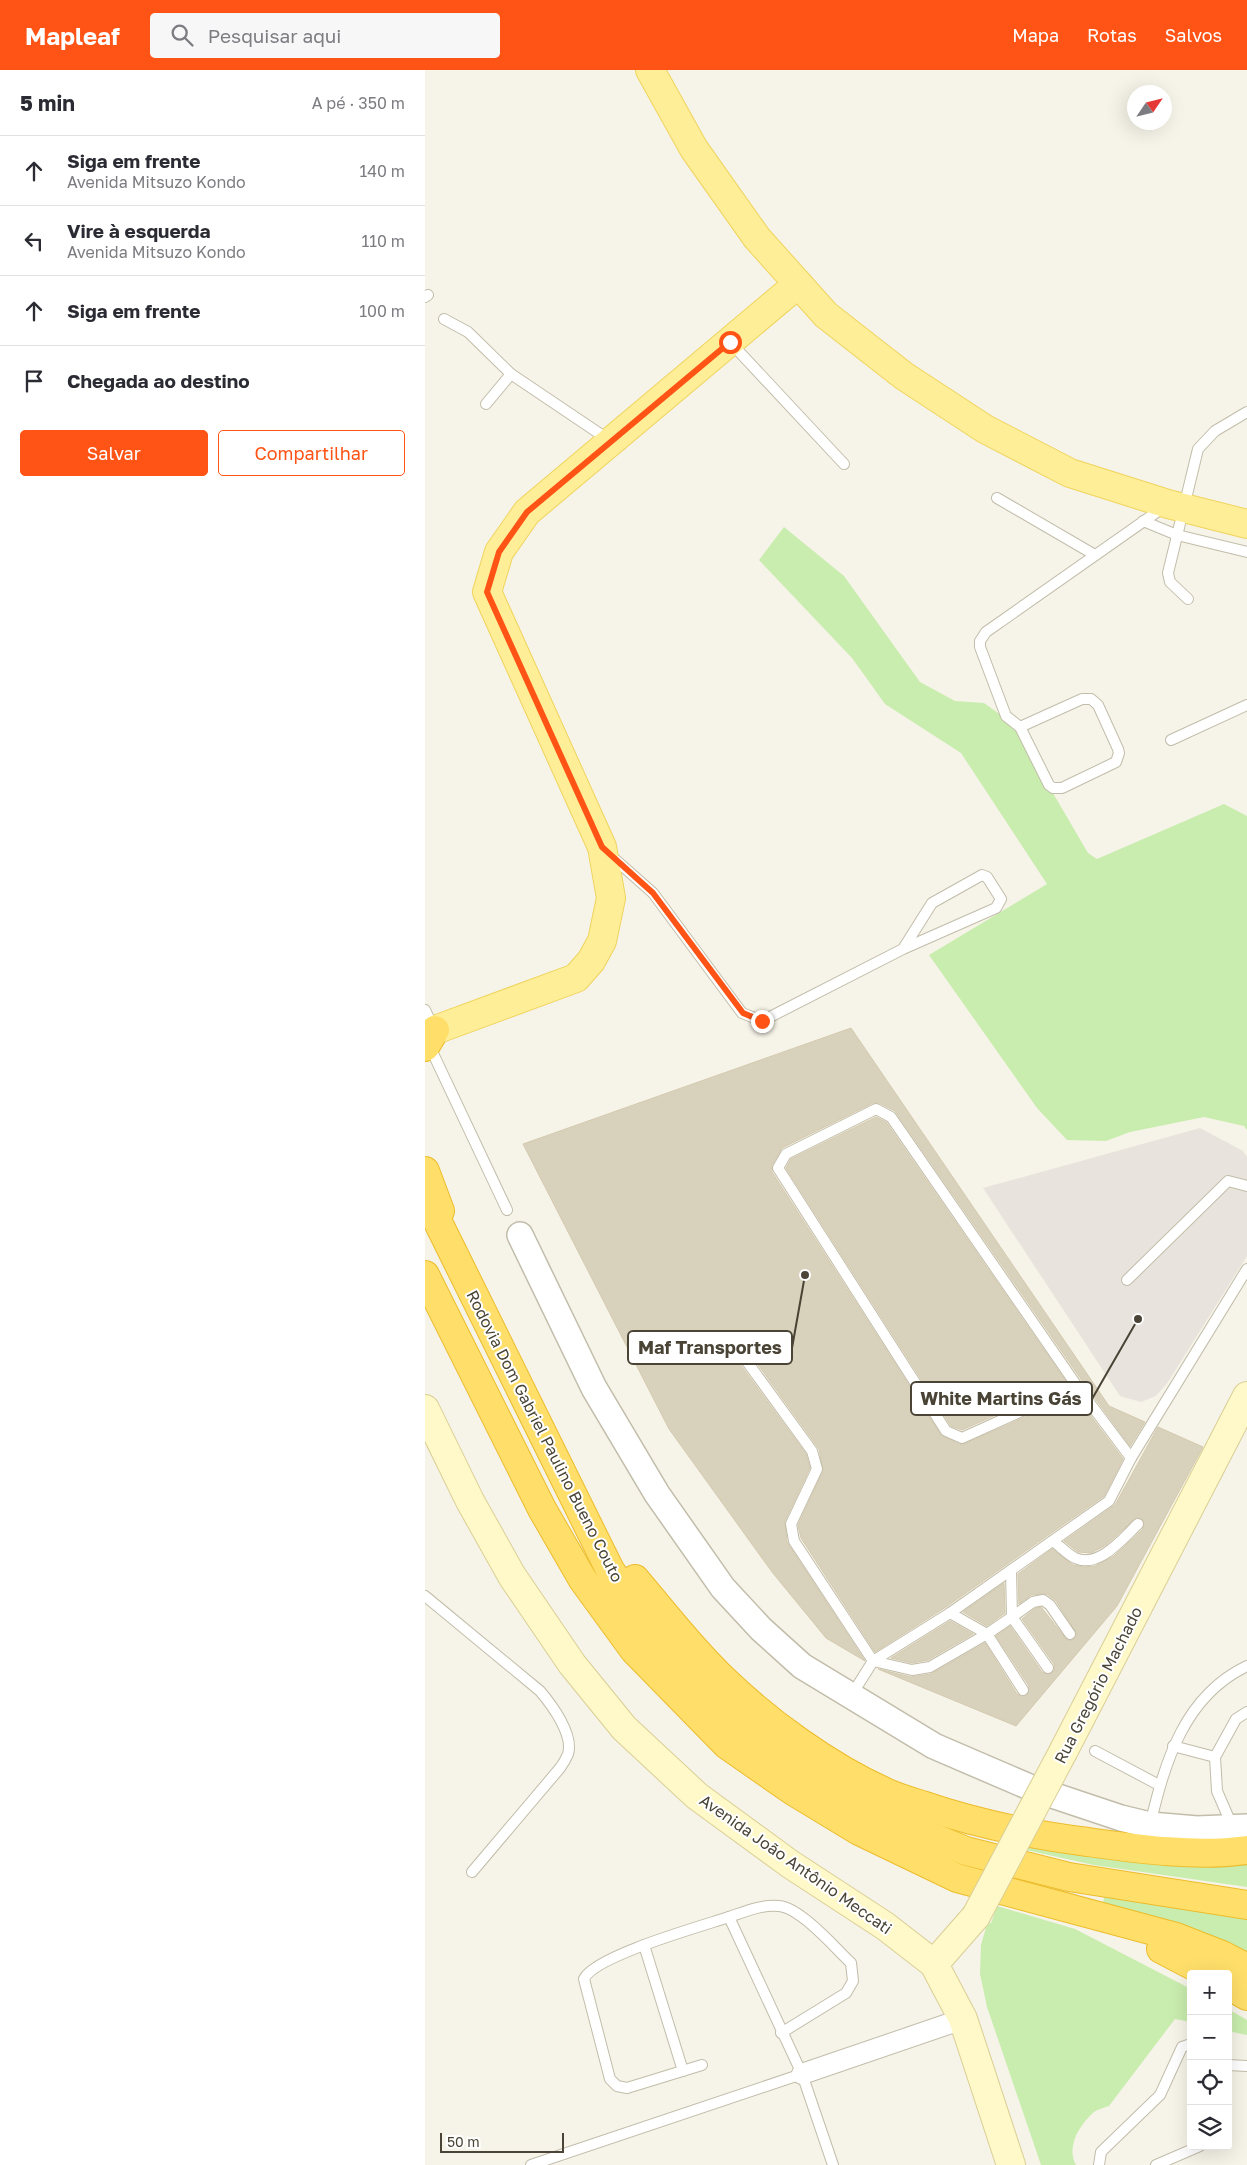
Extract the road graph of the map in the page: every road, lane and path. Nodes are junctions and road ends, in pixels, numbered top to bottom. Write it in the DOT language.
graph roads {
  1 [pos="650,70"];
  2 [pos="798,284"];
  3 [pos="444,318"];
  4 [pos="730,342"];
  5 [pos="511,374"];
  6 [pos="486,404"];
  7 [pos="1247,412"];
  8 [pos="612,442"];
  9 [pos="844,464"];
  10 [pos="997,498"];
  11 [pos="1176,506"];
  12 [pos="1143,521"];
  13 [pos="1247,524"];
  14 [pos="1177,534"];
  15 [pos="1247,552"];
  16 [pos="1095,555"];
  17 [pos="1188,599"];
  18 [pos="1247,705"];
  19 [pos="1021,727"];
  20 [pos="1171,740"];
  21 [pos="602,847"];
  22 [pos="903,949"];
  23 [pos="428,1032"];
  24 [pos="425,1171"];
  25 [pos="1247,1186"];
  26 [pos="425,1196"];
  27 [pos="507,1210"];
  28 [pos="520,1235"];
  29 [pos="1247,1269"];
  30 [pos="425,1274"];
  31 [pos="464,1276"];
  32 [pos="1127,1280"];
  33 [pos="732,1341"];
  34 [pos="1077,1386"];
  35 [pos="1247,1396"];
  36 [pos="425,1409"];
  37 [pos="1131,1458"];
  38 [pos="577,1500"];
  39 [pos="1138,1524"];
  40 [pos="1053,1541"];
  41 [pos="1011,1570"];
  42 [pos="425,1596"];
  43 [pos="950,1613"];
  44 [pos="1012,1617"];
  45 [pos="987,1634"];
  46 [pos="1070,1634"];
  47 [pos="873,1661"];
  48 [pos="1247,1666"];
  49 [pos="1047,1668"];
  50 [pos="1023,1690"];
  51 [pos="851,1696"];
  52 [pos="1247,1712"];
  53 [pos="1173,1746"];
  54 [pos="1095,1751"];
  55 [pos="1215,1757"];
  56 [pos="1159,1785"];
  57 [pos="1150,1825"];
  58 [pos="1243,1835"];
  59 [pos="471,1872"];
  60 [pos="1035,1899"];
  61 [pos="1247,1905"];
  62 [pos="729,1917"];
  63 [pos="644,1945"];
  64 [pos="934,1964"];
  65 [pos="1247,1968"];
  66 [pos="1201,1970"];
  67 [pos="1232,1987"];
  68 [pos="1247,1996"];
  69 [pos="963,2019"];
  70 [pos="781,2033"];
  71 [pos="1187,2046"];
  72 [pos="702,2065"];
  73 [pos="1232,2065"];
  74 [pos="1247,2066"];
  75 [pos="683,2071"];
  76 [pos="802,2074"];
  77 [pos="1191,2150"];
  78 [pos="531,2165"];
  79 [pos="833,2165"];
  80 [pos="1011,2165"];
  81 [pos="1099,2165"];
  82 [pos="1156,2165"];
  1 -- 2 [label="main road"];
  2 -- 4 [label="main road"];
  2 -- 11 [label="main road"];
  3 -- 5 [label="lane"];
  4 -- 8 [label="main road"];
  4 -- 9 [label="lane"];
  5 -- 6 [label="lane"];
  5 -- 8 [label="lane"];
  7 -- 11 [label="lane"];
  8 -- 21 [label="main road"];
  10 -- 16 [label="lane"];
  11 -- 12 [label="lane"];
  11 -- 13 [label="main road"];
  11 -- 14 [label="lane"];
  12 -- 14 [label="lane"];
  12 -- 16 [label="lane"];
  14 -- 15 [label="lane"];
  14 -- 17 [label="lane"];
  16 -- 19 [label="lane"];
  18 -- 20 [label="lane"];
  19 -- 19 [label="lane"];
  21 -- 22 [label="lane"];
  21 -- 23 [label="main road"];
  22 -- 22 [label="lane"];
  23 -- 27 [label="lane"];
  24 -- 31 [label="highway"];
  25 -- 32 [label="lane"];
  26 -- 31 [label="highway, Rodovia Dom Gabriel Paulino Bueno Couto"];
  28 -- 51 [label="street"];
  29 -- 37 [label="lane"];
  30 -- 60 [label="highway, Rodovia Dom Gabriel Paulino Bueno Couto"];
  31 -- 38 [label="highway, Rodovia Dom Gabriel Paulino Bueno Couto"];
  33 -- 47 [label="lane"];
  34 -- 34 [label="lane"];
  34 -- 37 [label="lane"];
  35 -- 64 [label="main road, Rua Gregório Machado, bridge"];
  36 -- 64 [label="main road, Avenida João Antônio Meccati"];
  37 -- 40 [label="lane"];
  38 -- 58 [label="highway"];
  38 -- 61 [label="highway, Rodovia Dom Gabriel Paulino Bueno Couto"];
  39 -- 40 [label="lane"];
  40 -- 41 [label="lane"];
  41 -- 43 [label="lane"];
  41 -- 44 [label="lane"];
  42 -- 59 [label="lane"];
  43 -- 45 [label="lane"];
  43 -- 47 [label="lane"];
  44 -- 45 [label="lane"];
  44 -- 46 [label="lane"];
  44 -- 49 [label="lane"];
  45 -- 47 [label="lane"];
  45 -- 50 [label="lane"];
  47 -- 51 [label="lane"];
  48 -- 53 [label="lane"];
  51 -- 57 [label="street"];
  52 -- 55 [label="lane"];
  53 -- 55 [label="lane"];
  53 -- 56 [label="lane"];
  54 -- 56 [label="lane"];
  55 -- 58 [label="lane"];
  56 -- 57 [label="lane"];
  57 -- 58 [label="street"];
  60 -- 65 [label="highway, Rodovia Dom Gabriel Paulino Bueno Couto"];
  60 -- 66 [label="highway"];
  62 -- 63 [label="lane"];
  62 -- 70 [label="lane"];
  62 -- 70 [label="lane"];
  63 -- 75 [label="lane"];
  63 -- 75 [label="lane"];
  64 -- 69 [label="main road, Avenida João Antônio Meccati"];
  67 -- 68 [label="highway"];
  69 -- 76 [label="street"];
  69 -- 80 [label="main road, Avenida João Antônio Meccati"];
  70 -- 76 [label="lane"];
  71 -- 81 [label="lane"];
  72 -- 75 [label="lane"];
  73 -- 74 [label="lane"];
  76 -- 78 [label="lane"];
  76 -- 79 [label="lane"];
  77 -- 82 [label="lane"];
}
